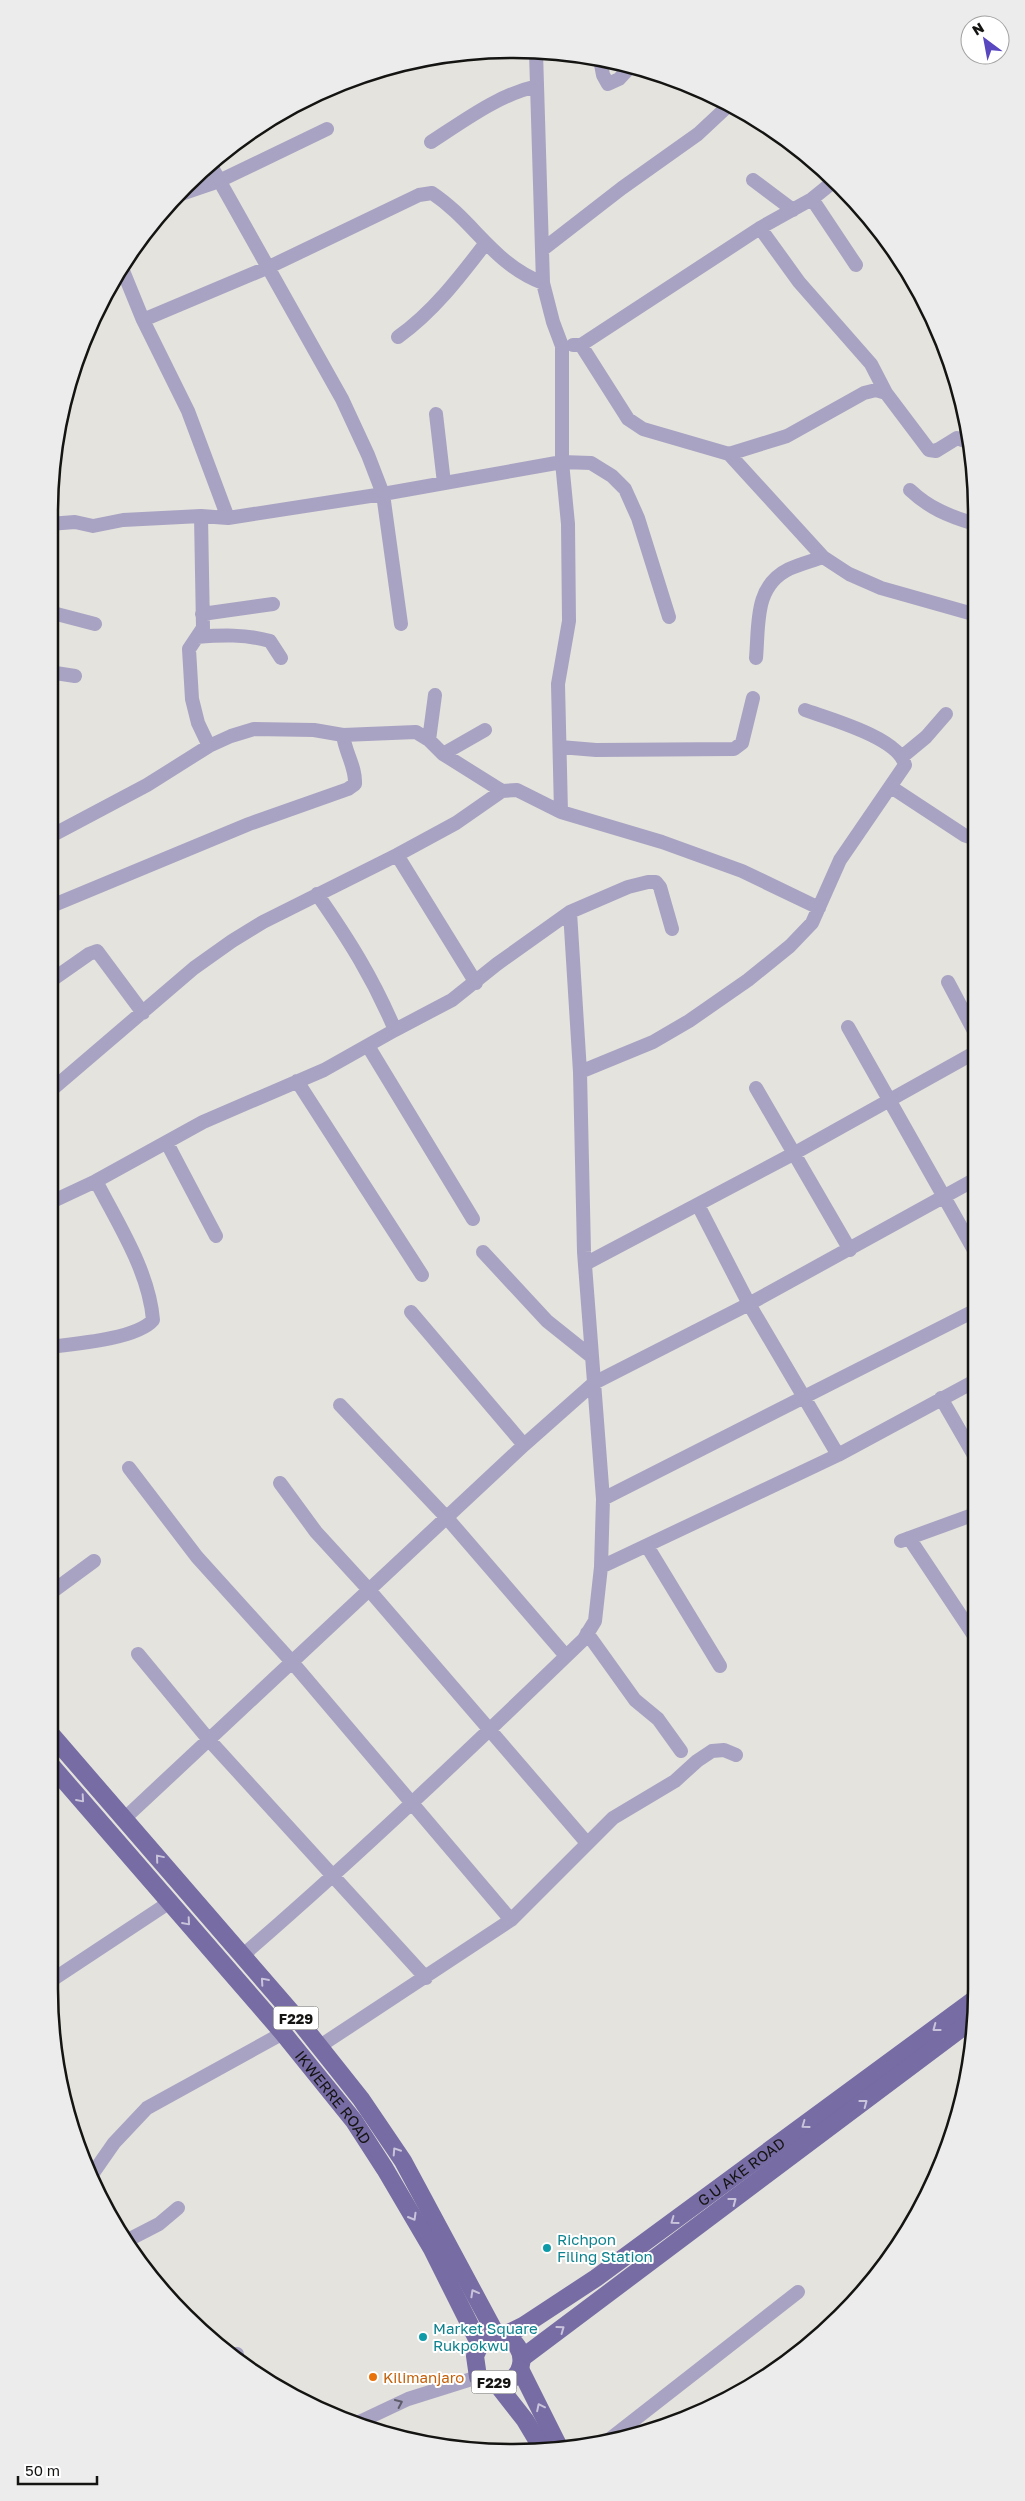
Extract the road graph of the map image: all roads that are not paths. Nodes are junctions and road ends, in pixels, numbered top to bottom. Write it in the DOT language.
graph roads {
  1 [pos="536,58"];
  2 [pos="601,66"];
  3 [pos="626,72"];
  4 [pos="537,86"];
  5 [pos="724,110"];
  6 [pos="327,129"];
  7 [pos="431,142"];
  8 [pos="213,169"];
  9 [pos="753,180"];
  10 [pos="219,181"];
  11 [pos="829,186"];
  12 [pos="192,190"];
  13 [pos="812,199"];
  14 [pos="793,210"];
  15 [pos="760,228"];
  16 [pos="485,244"];
  17 [pos="542,250"];
  18 [pos="856,265"];
  19 [pos="269,267"];
  20 [pos="124,275"];
  21 [pos="543,283"];
  22 [pos="142,320"];
  23 [pos="398,337"];
  24 [pos="581,345"];
  25 [pos="562,346"];
  26 [pos="886,393"];
  27 [pos="436,414"];
  28 [pos="962,440"];
  29 [pos="729,454"];
  30 [pos="562,462"];
  31 [pos="444,483"];
  32 [pos="910,490"];
  33 [pos="383,494"];
  34 [pos="201,516"];
  35 [pos="228,518"];
  36 [pos="58,523"];
  37 [pos="968,523"];
  38 [pos="822,557"];
  39 [pos="273,604"];
  40 [pos="968,609"];
  41 [pos="58,614"];
  42 [pos="202,614"];
  43 [pos="669,617"];
  44 [pos="95,624"];
  45 [pos="401,624"];
  46 [pos="197,636"];
  47 [pos="281,658"];
  48 [pos="756,658"];
  49 [pos="58,673"];
  50 [pos="75,676"];
  51 [pos="435,695"];
  52 [pos="753,698"];
  53 [pos="805,710"];
  54 [pos="946,714"];
  55 [pos="485,730"];
  56 [pos="343,735"];
  57 [pos="429,740"];
  58 [pos="208,746"];
  59 [pos="560,747"];
  60 [pos="443,754"];
  61 [pos="903,756"];
  62 [pos="891,787"];
  63 [pos="502,791"];
  64 [pos="561,812"];
  65 [pos="58,832"];
  66 [pos="968,836"];
  67 [pos="397,855"];
  68 [pos="317,894"];
  69 [pos="58,902"];
  70 [pos="819,908"];
  71 [pos="570,912"];
  72 [pos="672,929"];
  73 [pos="58,976"];
  74 [pos="948,982"];
  75 [pos="476,983"];
  76 [pos="143,1013"];
  77 [pos="968,1020"];
  78 [pos="848,1027"];
  79 [pos="395,1030"];
  80 [pos="368,1046"];
  81 [pos="968,1056"];
  82 [pos="580,1072"];
  83 [pos="297,1081"];
  84 [pos="58,1084"];
  85 [pos="756,1088"];
  86 [pos="888,1100"];
  87 [pos="167,1143"];
  88 [pos="793,1154"];
  89 [pos="96,1180"];
  90 [pos="968,1184"];
  91 [pos="944,1198"];
  92 [pos="58,1199"];
  93 [pos="698,1205"];
  94 [pos="473,1219"];
  95 [pos="216,1236"];
  96 [pos="968,1240"];
  97 [pos="850,1250"];
  98 [pos="483,1252"];
  99 [pos="585,1264"];
  100 [pos="422,1275"];
  101 [pos="749,1304"];
  102 [pos="411,1312"];
  103 [pos="968,1314"];
  104 [pos="58,1346"];
  105 [pos="592,1357"];
  106 [pos="594,1383"];
  107 [pos="968,1384"];
  108 [pos="803,1398"];
  109 [pos="941,1398"];
  110 [pos="340,1405"];
  111 [pos="524,1445"];
  112 [pos="968,1445"];
  113 [pos="838,1455"];
  114 [pos="129,1468"];
  115 [pos="280,1483"];
  116 [pos="603,1499"];
  117 [pos="968,1516"];
  118 [pos="447,1518"];
  119 [pos="647,1546"];
  120 [pos="94,1561"];
  121 [pos="601,1567"];
  122 [pos="58,1587"];
  123 [pos="370,1591"];
  124 [pos="968,1627"];
  125 [pos="587,1633"];
  126 [pos="138,1654"];
  127 [pos="566,1656"];
  128 [pos="292,1662"];
  129 [pos="720,1666"];
  130 [pos="489,1730"];
  131 [pos="209,1740"];
  132 [pos="58,1742"];
  133 [pos="681,1750"];
  134 [pos="58,1753"];
  135 [pos="736,1755"];
  136 [pos="58,1773"];
  137 [pos="411,1803"];
  138 [pos="125,1818"];
  139 [pos="587,1843"];
  140 [pos="333,1878"];
  141 [pos="170,1902"];
  142 [pos="511,1920"];
  143 [pos="242,1956"];
  144 [pos="58,1976"];
  145 [pos="426,1978"];
  146 [pos="967,2005"];
  147 [pos="966,2025"];
  148 [pos="283,2033"];
  149 [pos="320,2046"];
  150 [pos="95,2170"];
  151 [pos="178,2208"];
  152 [pos="132,2238"];
  153 [pos="798,2292"];
  154 [pos="500,2336"];
  155 [pos="480,2345"];
  156 [pos="521,2364"];
  157 [pos="478,2377"];
  158 [pos="496,2383"];
  159 [pos="366,2419"];
  160 [pos="623,2430"];
  161 [pos="556,2442"];
  162 [pos="539,2443"];
  1 -- 4 [label="street"];
  2 -- 3 [label="street"];
  4 -- 7 [label="street"];
  4 -- 17 [label="street"];
  5 -- 17 [label="street"];
  6 -- 10 [label="street"];
  8 -- 10 [label="street"];
  9 -- 14 [label="street"];
  10 -- 12 [label="street"];
  10 -- 19 [label="street"];
  11 -- 13 [label="street"];
  13 -- 14 [label="street"];
  13 -- 18 [label="street"];
  14 -- 15 [label="street"];
  15 -- 24 [label="street"];
  15 -- 26 [label="street"];
  16 -- 19 [label="street"];
  16 -- 21 [label="street"];
  16 -- 23 [label="street"];
  17 -- 21 [label="street"];
  19 -- 22 [label="street"];
  19 -- 33 [label="street"];
  20 -- 22 [label="street"];
  21 -- 25 [label="street"];
  22 -- 35 [label="street"];
  24 -- 25 [label="street"];
  24 -- 29 [label="street"];
  25 -- 30 [label="street"];
  26 -- 28 [label="street"];
  26 -- 29 [label="street"];
  27 -- 31 [label="street"];
  29 -- 38 [label="street"];
  30 -- 31 [label="street"];
  30 -- 43 [label="street"];
  30 -- 59 [label="street"];
  31 -- 33 [label="street"];
  32 -- 37 [label="street"];
  33 -- 35 [label="street"];
  33 -- 45 [label="street"];
  34 -- 35 [label="street"];
  34 -- 36 [label="street"];
  34 -- 42 [label="street"];
  38 -- 40 [label="street"];
  38 -- 48 [label="street"];
  39 -- 42 [label="street"];
  41 -- 44 [label="street"];
  42 -- 46 [label="street"];
  46 -- 47 [label="street"];
  46 -- 58 [label="street"];
  49 -- 50 [label="street"];
  51 -- 57 [label="street"];
  52 -- 59 [label="street"];
  53 -- 61 [label="street"];
  54 -- 61 [label="street"];
  55 -- 60 [label="street"];
  56 -- 57 [label="street"];
  56 -- 58 [label="street"];
  56 -- 69 [label="street"];
  57 -- 60 [label="street"];
  58 -- 65 [label="street"];
  59 -- 64 [label="street"];
  60 -- 63 [label="street"];
  61 -- 62 [label="street"];
  62 -- 66 [label="street"];
  62 -- 70 [label="street"];
  63 -- 64 [label="street"];
  63 -- 67 [label="street"];
  64 -- 70 [label="street"];
  67 -- 68 [label="street"];
  67 -- 75 [label="street"];
  68 -- 76 [label="street"];
  68 -- 79 [label="street"];
  70 -- 82 [label="street"];
  71 -- 72 [label="street"];
  71 -- 75 [label="street"];
  71 -- 82 [label="street"];
  73 -- 76 [label="street"];
  74 -- 77 [label="street"];
  75 -- 79 [label="street"];
  76 -- 84 [label="street"];
  78 -- 86 [label="street"];
  79 -- 80 [label="street"];
  80 -- 83 [label="street"];
  80 -- 94 [label="street"];
  81 -- 86 [label="street"];
  82 -- 99 [label="street"];
  83 -- 87 [label="street"];
  83 -- 100 [label="street"];
  85 -- 88 [label="street"];
  86 -- 88 [label="street"];
  86 -- 91 [label="street"];
  87 -- 89 [label="street"];
  87 -- 95 [label="street"];
  88 -- 93 [label="street"];
  88 -- 97 [label="street"];
  89 -- 92 [label="street"];
  89 -- 104 [label="street"];
  90 -- 91 [label="street"];
  91 -- 96 [label="street"];
  91 -- 97 [label="street"];
  93 -- 99 [label="street"];
  93 -- 101 [label="street"];
  97 -- 101 [label="street"];
  98 -- 105 [label="street"];
  99 -- 105 [label="street"];
  101 -- 106 [label="street"];
  101 -- 108 [label="street"];
  102 -- 111 [label="street"];
  103 -- 108 [label="street"];
  105 -- 106 [label="street"];
  106 -- 111 [label="street"];
  106 -- 116 [label="street"];
  107 -- 109 [label="street"];
  108 -- 113 [label="street"];
  108 -- 116 [label="street"];
  109 -- 112 [label="street"];
  109 -- 113 [label="street"];
  110 -- 118 [label="street"];
  111 -- 118 [label="street"];
  113 -- 119 [label="street"];
  114 -- 128 [label="street"];
  115 -- 123 [label="street"];
  116 -- 121 [label="street"];
  117 -- 124 [label="street"];
  118 -- 123 [label="street"];
  118 -- 127 [label="street"];
  119 -- 121 [label="street"];
  119 -- 129 [label="street"];
  120 -- 122 [label="street"];
  121 -- 125 [label="street"];
  123 -- 128 [label="street"];
  123 -- 130 [label="street"];
  125 -- 127 [label="street"];
  125 -- 133 [label="street"];
  126 -- 131 [label="street"];
  127 -- 130 [label="street"];
  128 -- 131 [label="street"];
  128 -- 137 [label="street"];
  130 -- 137 [label="street"];
  130 -- 139 [label="street"];
  131 -- 138 [label="street"];
  131 -- 140 [label="street"];
  132 -- 138 [label="main road, F229"];
  134 -- 138 [label="main road"];
  135 -- 139 [label="street"];
  136 -- 141 [label="main road, IKWERRE ROAD / F229, one-way"];
  137 -- 140 [label="street"];
  137 -- 142 [label="street"];
  143 -- 138 [label="main road, F229, one-way"];
  139 -- 142 [label="street"];
  140 -- 143 [label="street"];
  140 -- 145 [label="street"];
  141 -- 144 [label="street"];
  141 -- 148 [label="main road, IKWERRE ROAD / F229, one-way"];
  142 -- 145 [label="street"];
  149 -- 143 [label="main road, F229, one-way"];
  145 -- 149 [label="street"];
  146 -- 154 [label="main road, G.U AKE ROAD, one-way"];
  156 -- 147 [label="main road, one-way"];
  148 -- 150 [label="street"];
  148 -- 155 [label="main road, IKWERRE ROAD / F229, one-way"];
  154 -- 149 [label="main road, F229, one-way"];
  151 -- 152 [label="street"];
  153 -- 160 [label="street"];
  154 -- 155 [label="main road"];
  154 -- 156 [label="main road, F229"];
  155 -- 157 [label="main road, F229"];
  156 -- 158 [label="main road, F229"];
  161 -- 156 [label="main road, F229, one-way"];
  157 -- 158 [label="main road, F229"];
  159 -- 157 [label="street, one-way"];
  158 -- 162 [label="main road, F229"];
}
